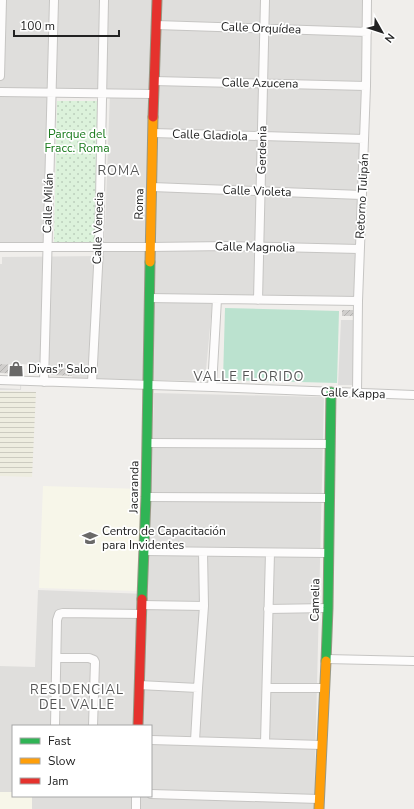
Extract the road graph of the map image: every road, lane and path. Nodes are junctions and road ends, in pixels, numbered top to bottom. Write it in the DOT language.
graph roads {
  1 [pos="2,0"];
  2 [pos="54,0"];
  3 [pos="104,0"];
  4 [pos="157,0"];
  5 [pos="265,0"];
  6 [pos="367,0"];
  7 [pos="156,25"];
  8 [pos="264,28"];
  9 [pos="367,32"];
  10 [pos="0,76"];
  11 [pos="154,81"];
  12 [pos="263,83"];
  13 [pos="366,86"];
  14 [pos="0,92"];
  15 [pos="51,93"];
  16 [pos="101,94"];
  17 [pos="153,94"];
  18 [pos="153,133"];
  19 [pos="262,136"];
  20 [pos="364,139"];
  21 [pos="152,187"];
  22 [pos="261,191"];
  23 [pos="362,195"];
  24 [pos="259,246"];
  25 [pos="150,247"];
  26 [pos="0,248"];
  27 [pos="47,248"];
  28 [pos="98,248"];
  29 [pos="359,249"];
  30 [pos="149,298"];
  31 [pos="216,299"];
  32 [pos="258,300"];
  33 [pos="358,301"];
  34 [pos="0,380"];
  35 [pos="44,382"];
  36 [pos="92,383"];
  37 [pos="148,385"];
  38 [pos="212,386"];
  39 [pos="331,392"];
  40 [pos="357,393"];
  41 [pos="414,395"];
  42 [pos="147,443"];
  43 [pos="330,444"];
  44 [pos="146,497"];
  45 [pos="329,498"];
  46 [pos="144,551"];
  47 [pos="203,552"];
  48 [pos="270,553"];
  49 [pos="328,554"];
  50 [pos="204,606"];
  51 [pos="328,608"];
  52 [pos="268,609"];
  53 [pos="142,610"];
  54 [pos="57,658"];
  55 [pos="326,660"];
  56 [pos="414,661"];
  57 [pos="139,685"];
  58 [pos="198,688"];
  59 [pos="267,688"];
  60 [pos="324,688"];
  61 [pos="56,725"];
  62 [pos="93,725"];
  63 [pos="138,725"];
  64 [pos="152,740"];
  65 [pos="195,741"];
  66 [pos="265,743"];
  67 [pos="322,745"];
  68 [pos="152,794"];
  69 [pos="136,797"];
  70 [pos="319,799"];
  71 [pos="136,809"];
  72 [pos="319,809"];
  1 -- 10 [label="street"];
  2 -- 15 [label="street, Calle Milán"];
  3 -- 16 [label="street, Calle Venecia"];
  4 -- 7 [label="street, Roma"];
  5 -- 8 [label="street, Gerdenia"];
  6 -- 9 [label="street, Retorno Tulipán"];
  7 -- 8 [label="street, Calle Orquídea"];
  7 -- 11 [label="street, Roma"];
  8 -- 9 [label="street, Calle Orquídea"];
  8 -- 12 [label="street, Gerdenia"];
  9 -- 13 [label="street, Retorno Tulipán"];
  11 -- 12 [label="street, Calle Azucena"];
  11 -- 17 [label="street, Roma"];
  12 -- 13 [label="street, Calle Azucena"];
  12 -- 19 [label="street, Gerdenia"];
  13 -- 20 [label="street, Retorno Tulipán"];
  14 -- 15 [label="street"];
  15 -- 16 [label="street"];
  15 -- 27 [label="street, Calle Milán"];
  16 -- 17 [label="street"];
  16 -- 28 [label="street, Calle Venecia"];
  17 -- 18 [label="street, Roma"];
  18 -- 19 [label="street, Calle Gladiola"];
  18 -- 21 [label="street, Roma"];
  19 -- 20 [label="street, Calle Gladiola"];
  19 -- 22 [label="street, Gerdenia"];
  20 -- 23 [label="street, Retorno Tulipán"];
  21 -- 22 [label="street, Calle Violeta"];
  21 -- 25 [label="street, Roma"];
  22 -- 23 [label="street, Calle Violeta"];
  22 -- 24 [label="street, Gerdenia"];
  23 -- 29 [label="street, Retorno Tulipán"];
  24 -- 25 [label="street, Calle Magnolia"];
  24 -- 29 [label="street, Calle Magnolia"];
  24 -- 32 [label="street, Gerdenia"];
  25 -- 28 [label="street, Calle Magnolia"];
  25 -- 30 [label="street, Roma"];
  26 -- 27 [label="street, Calle Magnolia"];
  27 -- 28 [label="street, Calle Magnolia"];
  27 -- 35 [label="street, Calle Milán"];
  28 -- 36 [label="street, Calle Venecia"];
  29 -- 33 [label="street, Retorno Tulipán"];
  30 -- 31 [label="street"];
  30 -- 37 [label="street, Roma"];
  31 -- 32 [label="street"];
  31 -- 38 [label="street"];
  32 -- 33 [label="street"];
  33 -- 40 [label="street, Retorno Tulipán"];
  34 -- 35 [label="street, Calle Kappa"];
  35 -- 36 [label="street, Calle Kappa"];
  36 -- 37 [label="street, Calle Kappa"];
  37 -- 38 [label="street, Calle Kappa"];
  37 -- 42 [label="street, Jacaranda"];
  38 -- 39 [label="street, Calle Kappa"];
  39 -- 40 [label="street, Calle Kappa"];
  39 -- 43 [label="street, Camelia"];
  40 -- 41 [label="street, Calle Kappa"];
  42 -- 43 [label="street"];
  42 -- 44 [label="street, Jacaranda"];
  43 -- 45 [label="street, Camelia"];
  44 -- 45 [label="street"];
  44 -- 46 [label="street, Jacaranda"];
  45 -- 49 [label="street, Camelia"];
  46 -- 47 [label="street"];
  46 -- 53 [label="street, Jacaranda"];
  47 -- 48 [label="street"];
  47 -- 50 [label="street"];
  48 -- 49 [label="street"];
  48 -- 52 [label="street"];
  49 -- 51 [label="street, Camelia"];
  50 -- 53 [label="street"];
  50 -- 58 [label="street"];
  51 -- 52 [label="street"];
  51 -- 55 [label="street, Camelia"];
  52 -- 59 [label="street"];
  53 -- 54 [label="street"];
  53 -- 57 [label="street, Jacaranda"];
  54 -- 61 [label="street"];
  54 -- 62 [label="street"];
  55 -- 56 [label="street"];
  55 -- 60 [label="street, Camelia"];
  57 -- 58 [label="street"];
  57 -- 63 [label="street, Jacaranda"];
  58 -- 65 [label="street"];
  59 -- 60 [label="street"];
  59 -- 66 [label="street"];
  60 -- 67 [label="street, Camelia"];
  64 -- 65 [label="street"];
  65 -- 66 [label="street"];
  66 -- 67 [label="street"];
  67 -- 70 [label="street, Camelia"];
  68 -- 70 [label="street"];
  69 -- 71 [label="street"];
  70 -- 72 [label="street, Camelia"];
}
